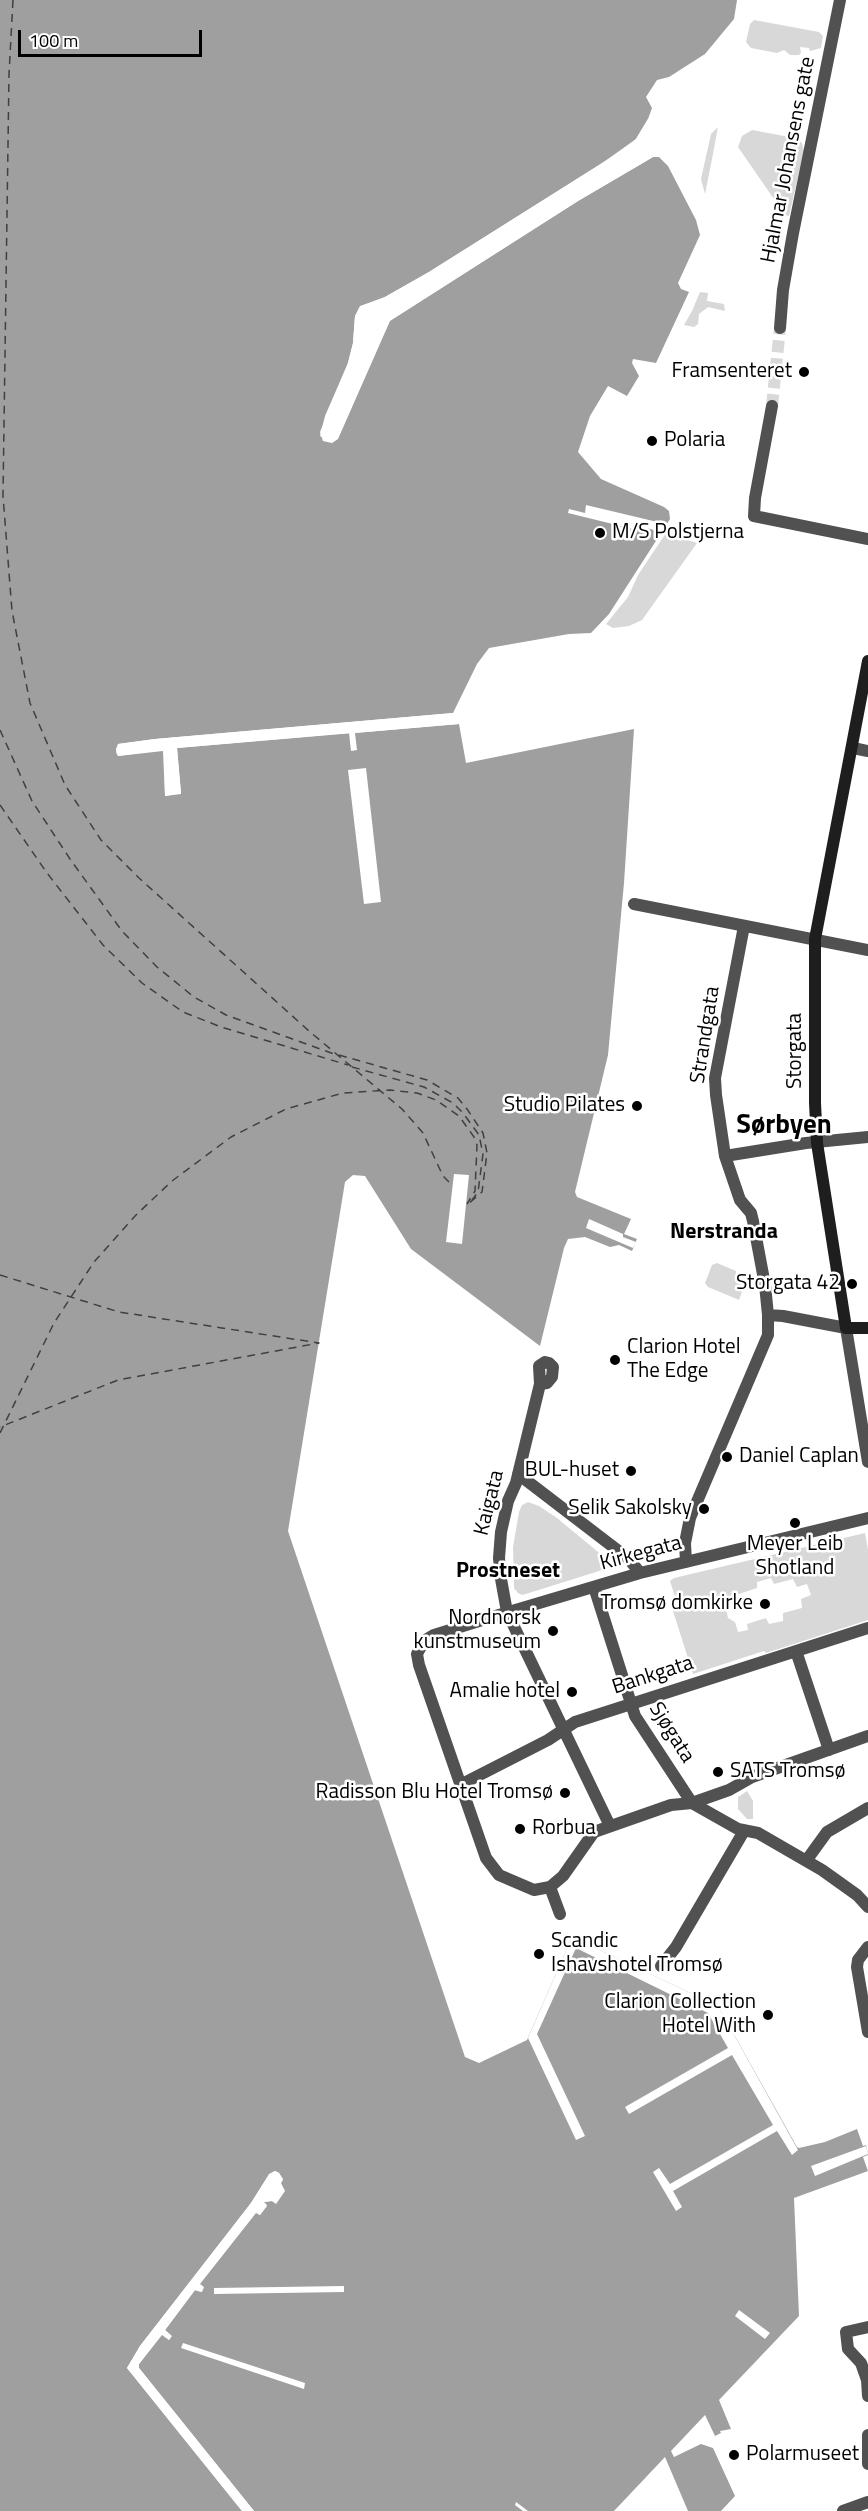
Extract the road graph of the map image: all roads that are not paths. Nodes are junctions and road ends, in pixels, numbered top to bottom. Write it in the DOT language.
graph roads {
  1 [pos="840,0"];
  2 [pos="780,327"];
  3 [pos="772,406"];
  4 [pos="868,539"];
  5 [pos="868,661"];
  6 [pos="853,748"];
  7 [pos="868,751"];
  8 [pos="634,904"];
  9 [pos="744,926"];
  10 [pos="815,939"];
  11 [pos="868,950"];
  12 [pos="868,1137"];
  13 [pos="817,1143"];
  14 [pos="725,1156"];
  15 [pos="768,1316"];
  16 [pos="846,1328"];
  17 [pos="868,1328"];
  18 [pos="540,1384"];
  19 [pos="868,1462"];
  20 [pos="518,1474"];
  21 [pos="868,1518"];
  22 [pos="686,1562"];
  23 [pos="640,1573"];
  24 [pos="594,1587"];
  25 [pos="507,1612"];
  26 [pos="868,1628"];
  27 [pos="796,1651"];
  28 [pos="631,1704"];
  29 [pos="564,1728"];
  30 [pos="868,1736"];
  31 [pos="829,1750"];
  32 [pos="460,1785"];
  33 [pos="692,1803"];
  34 [pos="868,1808"];
  35 [pos="610,1826"];
  36 [pos="744,1831"];
  37 [pos="806,1861"];
  38 [pos="550,1887"];
  39 [pos="868,1907"];
  40 [pos="560,1914"];
  41 [pos="865,1951"];
  42 [pos="661,1966"];
  43 [pos="868,2032"];
  44 [pos="868,2327"];
  45 [pos="868,2396"];
  46 [pos="868,2435"];
  47 [pos="868,2464"];
  48 [pos="868,2502"];
  49 [pos="843,2511"];
  1 -- 2 [label="street, Hjalmar Johansens gate"];
  3 -- 4 [label="street"];
  5 -- 6 [label="street, Storgata"];
  6 -- 7 [label="street"];
  6 -- 10 [label="street, Storgata"];
  8 -- 9 [label="street"];
  9 -- 10 [label="street"];
  9 -- 14 [label="street, Strandgata"];
  10 -- 11 [label="street"];
  10 -- 13 [label="street, Storgata"];
  12 -- 13 [label="street"];
  13 -- 14 [label="street"];
  13 -- 16 [label="street, Storgata"];
  14 -- 15 [label="street, Strandgata"];
  15 -- 16 [label="street"];
  15 -- 22 [label="street, Strandgata"];
  16 -- 17 [label="street"];
  16 -- 19 [label="street, Storgata"];
  18 -- 20 [label="street, Kaigata"];
  20 -- 23 [label="street"];
  20 -- 25 [label="street, Kaigata"];
  21 -- 22 [label="street, Kirkegata"];
  22 -- 23 [label="street, Kirkegata"];
  23 -- 24 [label="street, Kirkegata"];
  24 -- 25 [label="street, Kirkegata"];
  24 -- 28 [label="street, Sjøgata"];
  25 -- 29 [label="street, Kaigata"];
  25 -- 32 [label="street, Kirkegata"];
  26 -- 27 [label="street, Bankgata"];
  27 -- 28 [label="street, Bankgata"];
  27 -- 31 [label="street"];
  28 -- 29 [label="street, Bankgata"];
  28 -- 33 [label="street, Sjøgata"];
  29 -- 32 [label="street, Bankgata"];
  29 -- 35 [label="street, Kaigata"];
  30 -- 31 [label="street"];
  31 -- 33 [label="street"];
  32 -- 38 [label="street"];
  33 -- 35 [label="street"];
  33 -- 36 [label="street, Sjøgata"];
  34 -- 37 [label="street"];
  35 -- 38 [label="street"];
  36 -- 37 [label="street, Sjøgata"];
  36 -- 42 [label="street"];
  37 -- 39 [label="street, Sjøgata"];
  38 -- 40 [label="street"];
  41 -- 43 [label="street"];
  44 -- 45 [label="street"];
  46 -- 47 [label="street"];
  48 -- 49 [label="street"];
}
